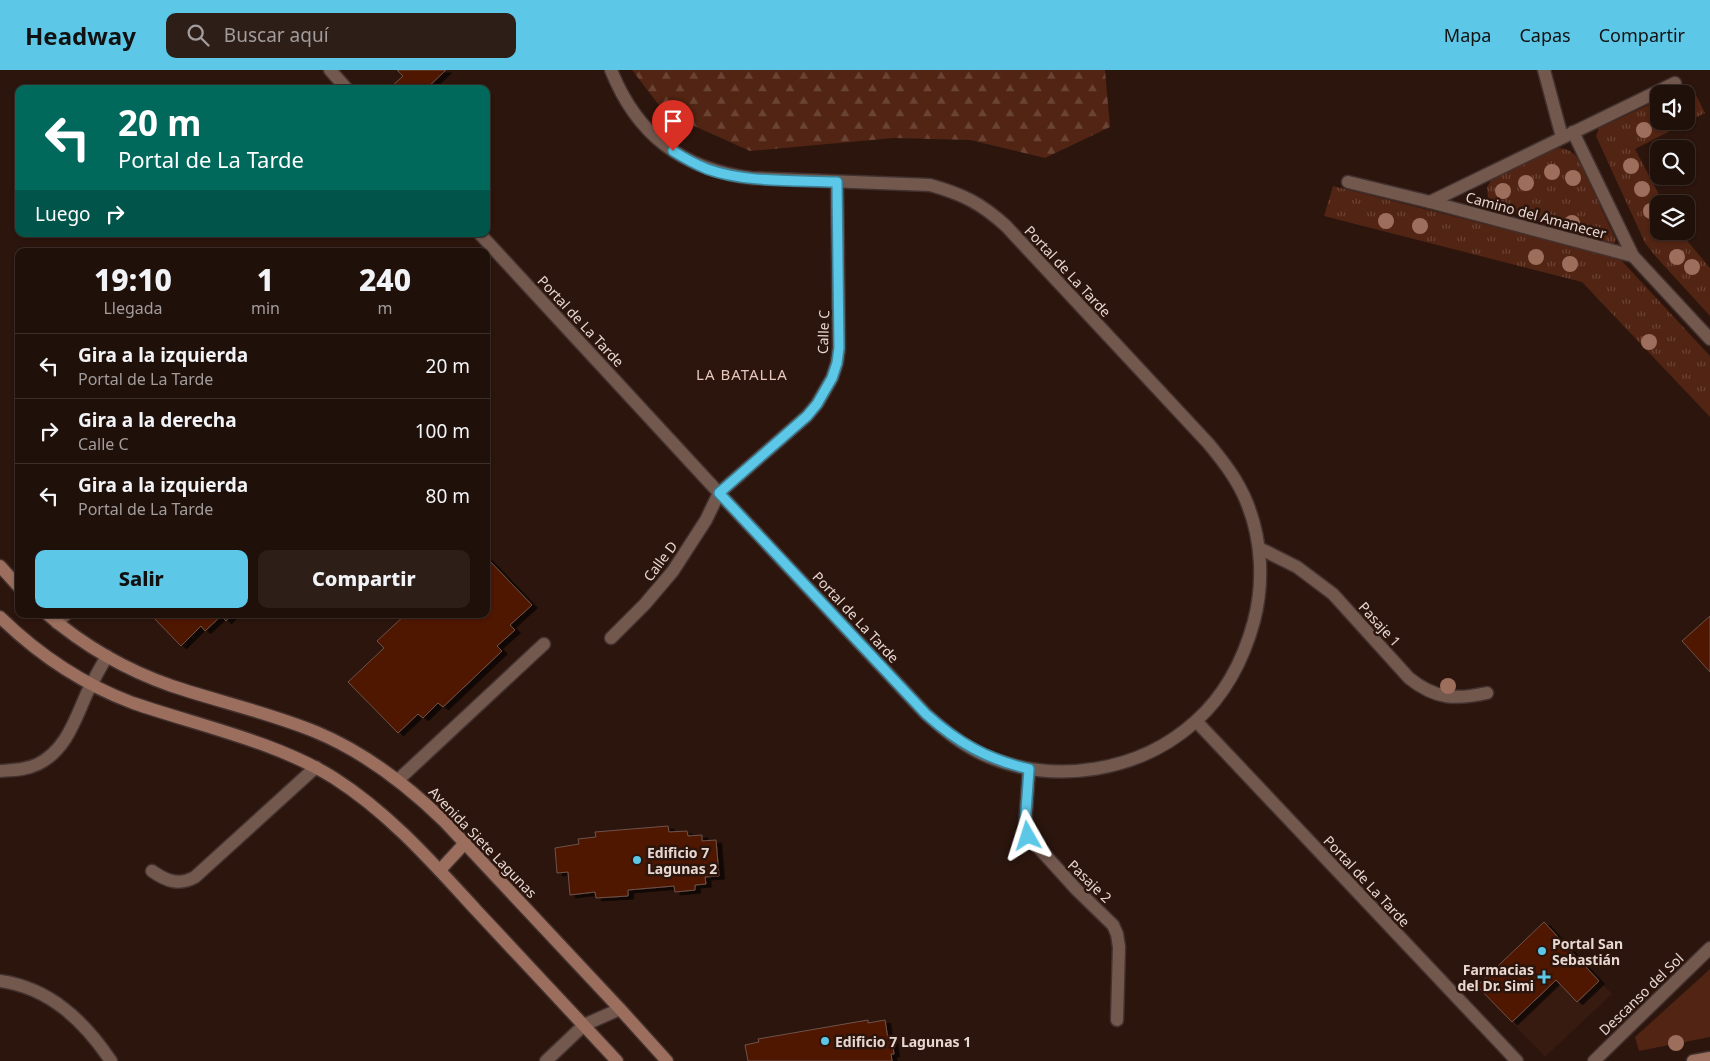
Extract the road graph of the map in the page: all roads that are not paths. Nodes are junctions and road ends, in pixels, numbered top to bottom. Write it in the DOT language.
graph roads {
  1 [pos="330,70"];
  2 [pos="611,70"];
  3 [pos="1544,70"];
  4 [pos="1675,83"];
  5 [pos="343,85"];
  6 [pos="1568,134"];
  7 [pos="837,182"];
  8 [pos="1348,182"];
  9 [pos="1430,202"];
  10 [pos="483,237"];
  11 [pos="1633,256"];
  12 [pos="1710,339"];
  13 [pos="719,493"];
  14 [pos="1259,548"];
  15 [pos="0,566"];
  16 [pos="15,583"];
  17 [pos="0,617"];
  18 [pos="62,618"];
  19 [pos="611,638"];
  20 [pos="544,644"];
  21 [pos="107,656"];
  22 [pos="92,684"];
  23 [pos="1487,693"];
  24 [pos="1196,721"];
  25 [pos="316,768"];
  26 [pos="1029,769"];
  27 [pos="0,771"];
  28 [pos="398,780"];
  29 [pos="466,844"];
  30 [pos="440,870"];
  31 [pos="152,871"];
  32 [pos="1710,948"];
  33 [pos="0,981"];
  34 [pos="620,1009"];
  35 [pos="1117,1020"];
  36 [pos="584,1026"];
  37 [pos="1710,1058"];
  38 [pos="111,1061"];
  39 [pos="546,1061"];
  40 [pos="617,1061"];
  41 [pos="667,1061"];
  42 [pos="1517,1061"];
  43 [pos="1594,1061"];
  44 [pos="1693,1061"];
  1 -- 5 [label="street"];
  2 -- 7 [label="street, Portal de La Tarde"];
  3 -- 6 [label="street"];
  4 -- 6 [label="street, Camino del Amanecer"];
  6 -- 9 [label="street, Camino del Amanecer"];
  6 -- 11 [label="street, Camino del Amanecer"];
  7 -- 13 [label="street, Calle C"];
  7 -- 14 [label="street, Portal de La Tarde"];
  8 -- 9 [label="street, Camino del Amanecer"];
  9 -- 11 [label="street, Camino del Amanecer"];
  10 -- 13 [label="street, Portal de La Tarde"];
  11 -- 12 [label="street, Camino del Amanecer"];
  13 -- 19 [label="street, Calle D"];
  13 -- 26 [label="street, Portal de La Tarde"];
  14 -- 23 [label="street, Pasaje 1"];
  14 -- 24 [label="street, Portal de La Tarde"];
  15 -- 16 [label="street"];
  17 -- 22 [label="street"];
  18 -- 21 [label="street, Avenida Siete Lagunas"];
  20 -- 28 [label="street"];
  21 -- 22 [label="street"];
  21 -- 28 [label="street, Avenida Siete Lagunas"];
  22 -- 25 [label="street"];
  22 -- 27 [label="street"];
  24 -- 26 [label="street, Portal de La Tarde"];
  24 -- 42 [label="street, Portal de La Tarde"];
  25 -- 30 [label="street"];
  25 -- 31 [label="street"];
  26 -- 35 [label="street, Pasaje 2"];
  28 -- 29 [label="street, Avenida Siete Lagunas"];
  29 -- 30 [label="street"];
  29 -- 34 [label="street, Avenida Siete Lagunas"];
  30 -- 36 [label="street"];
  32 -- 43 [label="street, Descanso del Sol"];
  33 -- 38 [label="street"];
  34 -- 36 [label="street"];
  34 -- 41 [label="street, Avenida Siete Lagunas"];
  36 -- 39 [label="street"];
  36 -- 40 [label="street"];
  37 -- 44 [label="street"];
}
